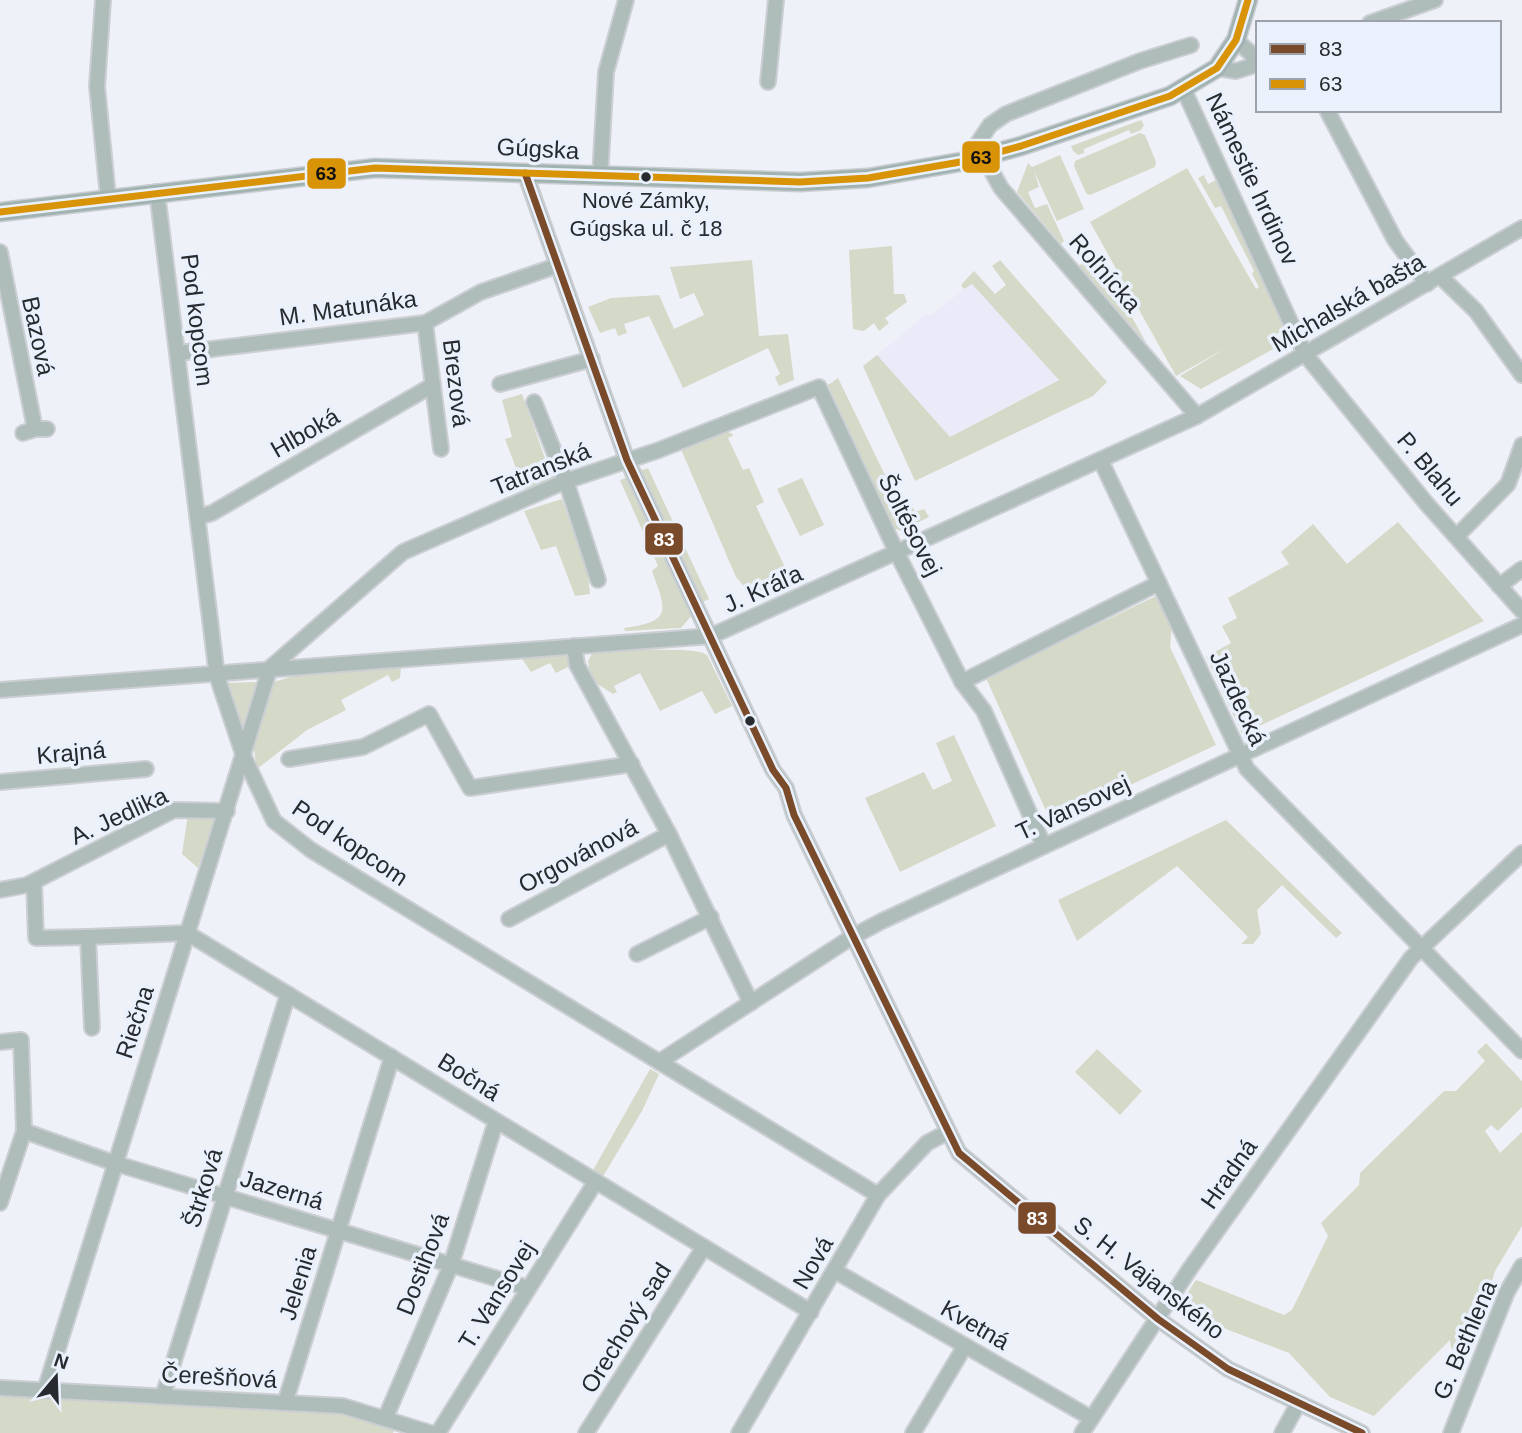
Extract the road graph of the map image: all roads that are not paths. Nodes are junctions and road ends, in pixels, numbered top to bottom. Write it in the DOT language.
graph roads {
  1 [pos="103,0"];
  2 [pos="626,0"];
  3 [pos="776,0"];
  4 [pos="1248,0"];
  5 [pos="1435,0"];
  6 [pos="1376,21"];
  7 [pos="1236,40"];
  8 [pos="1191,45"];
  9 [pos="1256,60"];
  10 [pos="1256,63"];
  11 [pos="1217,68"];
  12 [pos="768,82"];
  13 [pos="1183,88"];
  14 [pos="1327,112"];
  15 [pos="984,157"];
  16 [pos="966,162"];
  17 [pos="524,173"];
  18 [pos="600,177"];
  19 [pos="157,192"];
  20 [pos="108,197"];
  21 [pos="0,212"];
  22 [pos="1522,228"];
  23 [pos="0,252"];
  24 [pos="556,266"];
  25 [pos="1433,280"];
  26 [pos="425,323"];
  27 [pos="179,353"];
  28 [pos="1305,354"];
  29 [pos="592,359"];
  30 [pos="1522,375"];
  31 [pos="500,384"];
  32 [pos="433,385"];
  33 [pos="819,387"];
  34 [pos="534,402"];
  35 [pos="1197,416"];
  36 [pos="35,430"];
  37 [pos="1522,445"];
  38 [pos="441,449"];
  39 [pos="627,460"];
  40 [pos="1101,461"];
  41 [pos="566,481"];
  42 [pos="198,517"];
  43 [pos="1457,536"];
  44 [pos="897,553"];
  45 [pos="1522,569"];
  46 [pos="598,580"];
  47 [pos="1159,583"];
  48 [pos="1499,586"];
  49 [pos="1522,611"];
  50 [pos="1522,625"];
  51 [pos="306,636"];
  52 [pos="711,636"];
  53 [pos="574,646"];
  54 [pos="325,664"];
  55 [pos="270,668"];
  56 [pos="217,676"];
  57 [pos="962,682"];
  58 [pos="0,690"];
  59 [pos="1238,756"];
  60 [pos="244,757"];
  61 [pos="289,759"];
  62 [pos="632,764"];
  63 [pos="146,769"];
  64 [pos="0,782"];
  65 [pos="227,811"];
  66 [pos="669,834"];
  67 [pos="1044,846"];
  68 [pos="1522,853"];
  69 [pos="34,882"];
  70 [pos="0,890"];
  71 [pos="711,917"];
  72 [pos="509,919"];
  73 [pos="187,933"];
  74 [pos="88,937"];
  75 [pos="852,937"];
  76 [pos="1421,946"];
  77 [pos="637,954"];
  78 [pos="288,994"];
  79 [pos="751,1003"];
  80 [pos="92,1028"];
  81 [pos="0,1042"];
  82 [pos="1522,1051"];
  83 [pos="392,1057"];
  84 [pos="659,1062"];
  85 [pos="496,1121"];
  86 [pos="24,1130"];
  87 [pos="946,1133"];
  88 [pos="114,1163"];
  89 [pos="596,1181"];
  90 [pos="878,1195"];
  91 [pos="223,1196"];
  92 [pos="0,1203"];
  93 [pos="338,1230"];
  94 [pos="704,1247"];
  95 [pos="451,1265"];
  96 [pos="1522,1266"];
  97 [pos="835,1271"];
  98 [pos="528,1288"];
  99 [pos="811,1312"];
  100 [pos="1158,1319"];
  101 [pos="965,1346"];
  102 [pos="0,1388"];
  103 [pos="45,1390"];
  104 [pos="163,1396"];
  105 [pos="285,1403"];
  106 [pos="1298,1404"];
  107 [pos="1091,1418"];
  108 [pos="385,1419"];
  109 [pos="431,1433"];
  110 [pos="438,1433"];
  111 [pos="586,1433"];
  112 [pos="740,1433"];
  113 [pos="913,1433"];
  114 [pos="1082,1433"];
  115 [pos="1282,1433"];
  116 [pos="1362,1433"];
  117 [pos="1451,1433"];
  1 -- 20 [label="street"];
  2 -- 18 [label="street"];
  3 -- 12 [label="street"];
  4 -- 7 [label="main road"];
  5 -- 6 [label="street"];
  7 -- 9 [label="street"];
  7 -- 11 [label="main road"];
  8 -- 16 [label="street"];
  10 -- 11 [label="street"];
  11 -- 13 [label="main road"];
  13 -- 15 [label="main road, Námestie hrdinov"];
  13 -- 28 [label="street, Námestie hrdinov"];
  14 -- 25 [label="street"];
  15 -- 16 [label="main road, Námestie hrdinov"];
  15 -- 35 [label="street, Roľnícka"];
  16 -- 18 [label="main road, Gúgska"];
  17 -- 18 [label="main road, Gúgska"];
  17 -- 19 [label="main road, Gúgska"];
  17 -- 24 [label="street, S. H. Vajanského"];
  19 -- 20 [label="main road, Gúgska"];
  19 -- 27 [label="street, Pod kopcom"];
  20 -- 21 [label="main road, Gúgska"];
  22 -- 25 [label="street, Michalská bašta"];
  23 -- 36 [label="street, Bazová"];
  24 -- 26 [label="street, M. Matunáka"];
  24 -- 29 [label="street, S. H. Vajanského"];
  25 -- 28 [label="street, Michalská bašta"];
  25 -- 30 [label="street"];
  26 -- 27 [label="street, M. Matunáka"];
  26 -- 32 [label="street, Brezová"];
  27 -- 42 [label="street, Pod kopcom"];
  28 -- 35 [label="street, Michalská bašta"];
  28 -- 43 [label="street, P. Blahu"];
  29 -- 31 [label="street"];
  29 -- 39 [label="street, S. H. Vajanského"];
  32 -- 38 [label="street, Brezová"];
  32 -- 42 [label="street, Hlboká"];
  33 -- 39 [label="street, Tatranská"];
  33 -- 44 [label="street, Šoltésovej"];
  34 -- 41 [label="street"];
  35 -- 40 [label="street, J. Kráľa"];
  37 -- 43 [label="street"];
  39 -- 41 [label="street, Tatranská"];
  39 -- 52 [label="street, S. H. Vajanského"];
  40 -- 44 [label="street, J. Kráľa"];
  40 -- 47 [label="street, Jazdecká"];
  41 -- 46 [label="street"];
  41 -- 51 [label="street, Tatranská"];
  42 -- 56 [label="street, Pod kopcom"];
  43 -- 48 [label="street, P. Blahu"];
  44 -- 52 [label="street, J. Kráľa"];
  44 -- 57 [label="street, Šoltésovej"];
  45 -- 48 [label="street"];
  47 -- 57 [label="street"];
  47 -- 59 [label="street, Jazdecká"];
  48 -- 49 [label="street, P. Blahu"];
  50 -- 59 [label="street, T. Vansovej"];
  51 -- 54 [label="street"];
  51 -- 55 [label="street, Tatranská"];
  52 -- 53 [label="street, J. Kráľa"];
  52 -- 75 [label="street, S. H. Vajanského"];
  53 -- 54 [label="street, J. Kráľa"];
  53 -- 62 [label="street, Orgovánová"];
  54 -- 55 [label="street, J. Kráľa"];
  55 -- 56 [label="street"];
  55 -- 60 [label="street, Riečna"];
  56 -- 58 [label="street"];
  56 -- 60 [label="street, Pod kopcom"];
  57 -- 67 [label="street, Šoltésovej"];
  59 -- 67 [label="street, T. Vansovej"];
  59 -- 76 [label="street, Jazdecká"];
  60 -- 65 [label="street, Riečna"];
  60 -- 84 [label="street, Pod kopcom"];
  61 -- 62 [label="street"];
  62 -- 66 [label="street, Orgovánová"];
  63 -- 64 [label="street, Krajná"];
  65 -- 69 [label="street, A. Jedlika"];
  65 -- 73 [label="street, Riečna"];
  66 -- 71 [label="street, Orgovánová"];
  66 -- 72 [label="street, Orgovánová"];
  67 -- 75 [label="street, T. Vansovej"];
  68 -- 76 [label="street, Hradná"];
  69 -- 70 [label="street, A. Jedlika"];
  69 -- 74 [label="street"];
  71 -- 77 [label="street"];
  71 -- 79 [label="street, Orgovánová"];
  73 -- 74 [label="street"];
  73 -- 78 [label="street, Bočná"];
  73 -- 88 [label="street, Riečna"];
  74 -- 80 [label="street"];
  75 -- 79 [label="street, T. Vansovej"];
  75 -- 87 [label="street, S. H. Vajanského"];
  76 -- 82 [label="street, Jazdecká"];
  76 -- 100 [label="street, Hradná"];
  78 -- 83 [label="street, Bočná"];
  78 -- 91 [label="street, Štrková"];
  79 -- 84 [label="street, T. Vansovej"];
  81 -- 86 [label="street"];
  83 -- 85 [label="street, Bočná"];
  83 -- 93 [label="street, Jelenia"];
  84 -- 90 [label="street, Pod kopcom"];
  85 -- 89 [label="street, Bočná"];
  85 -- 95 [label="street, Dostihová"];
  86 -- 88 [label="street, Jazerná"];
  86 -- 92 [label="street"];
  87 -- 90 [label="street, Nová"];
  87 -- 100 [label="street, S. H. Vajanského"];
  88 -- 91 [label="street, Jazerná"];
  88 -- 103 [label="street, Riečna"];
  89 -- 94 [label="street, Bočná"];
  89 -- 98 [label="street, T. Vansovej"];
  90 -- 97 [label="street, Nová"];
  91 -- 93 [label="street, Jazerná"];
  91 -- 104 [label="street, Štrková"];
  93 -- 95 [label="street, Jazerná"];
  93 -- 105 [label="street, Jelenia"];
  94 -- 99 [label="street, Bočná"];
  94 -- 111 [label="street, Orechový sad"];
  95 -- 98 [label="street, Jazerná"];
  95 -- 108 [label="street, Dostihová"];
  96 -- 117 [label="street, G. Bethlena"];
  97 -- 99 [label="street, Nová"];
  97 -- 101 [label="street, Kvetná"];
  98 -- 110 [label="street, T. Vansovej"];
  99 -- 112 [label="street, Nová"];
  100 -- 106 [label="street, S. H. Vajanského"];
  100 -- 107 [label="street, Hradná"];
  101 -- 107 [label="street, Kvetná"];
  101 -- 113 [label="street"];
  102 -- 103 [label="street, Čerešňová"];
  103 -- 104 [label="street, Čerešňová"];
  104 -- 105 [label="street, Čerešňová"];
  105 -- 108 [label="street, Čerešňová"];
  106 -- 115 [label="street"];
  106 -- 116 [label="street, S. H. Vajanského"];
  107 -- 114 [label="street, Hradná"];
  108 -- 109 [label="street, Čerešňová"];
}
